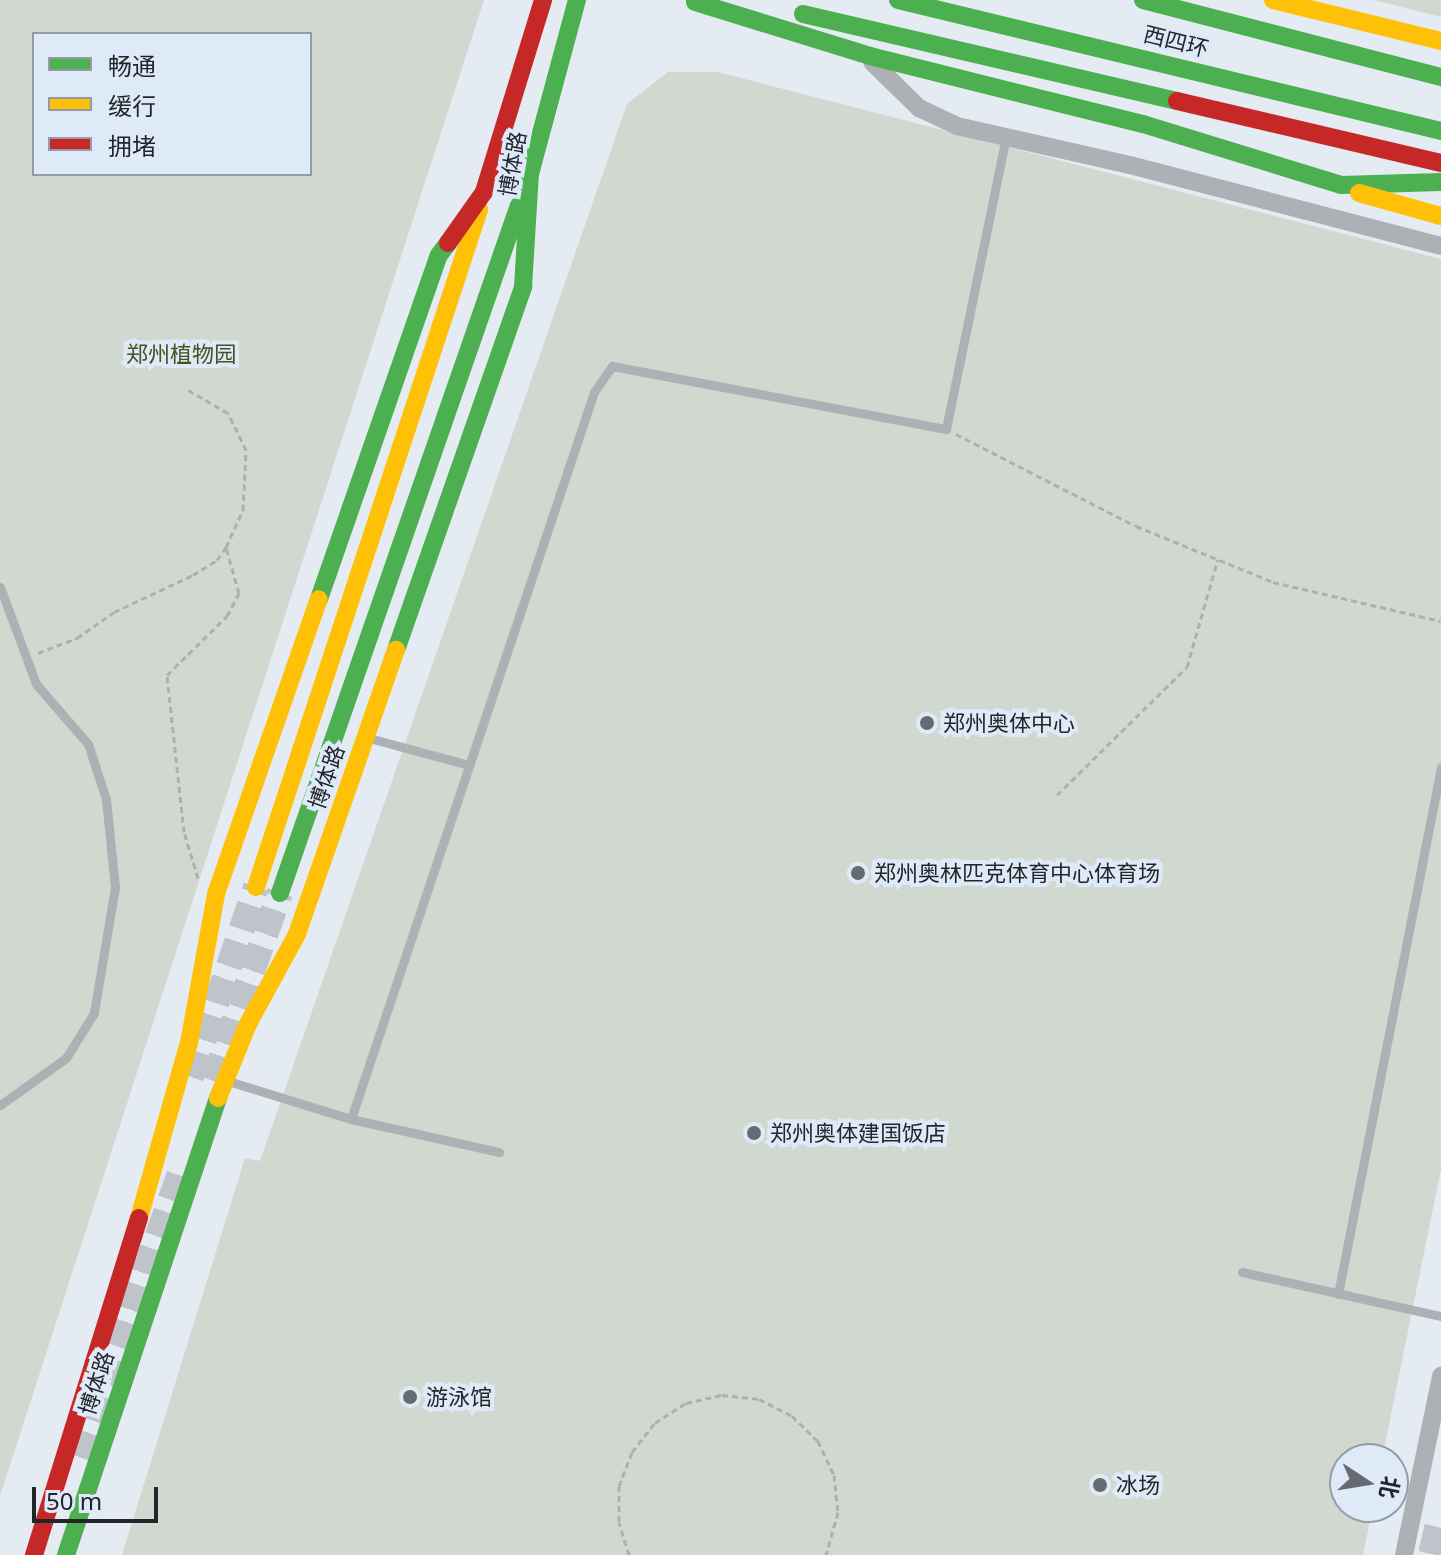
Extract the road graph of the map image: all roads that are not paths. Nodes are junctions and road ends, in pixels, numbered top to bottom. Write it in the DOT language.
graph roads {
  1 [pos="543,0"];
  2 [pos="577,0"];
  3 [pos="740,0"];
  4 [pos="898,0"];
  5 [pos="1143,0"];
  6 [pos="1273,0"];
  7 [pos="695,2"];
  8 [pos="1441,41"];
  9 [pos="864,54"];
  10 [pos="1441,77"];
  11 [pos="1441,131"];
  12 [pos="1006,137"];
  13 [pos="1441,163"];
  14 [pos="530,174"];
  15 [pos="1441,182"];
  16 [pos="1341,185"];
  17 [pos="484,192"];
  18 [pos="1441,216"];
  19 [pos="1441,246"];
  20 [pos="0,587"];
  21 [pos="366,737"];
  22 [pos="469,765"];
  23 [pos="1441,767"];
  24 [pos="256,887"];
  25 [pos="280,893"];
  26 [pos="225,1080"];
  27 [pos="0,1105"];
  28 [pos="351,1119"];
  29 [pos="499,1152"];
  30 [pos="1242,1272"];
  31 [pos="1338,1294"];
  32 [pos="1441,1316"];
  33 [pos="1441,1376"];
  34 [pos="34,1555"];
  35 [pos="66,1555"];
  36 [pos="1404,1555"];
  1 -- 17 [label="main road, 博体路"];
  2 -- 14 [label="main road, 博体路"];
  3 -- 13 [label="main road"];
  4 -- 11 [label="main road, 西四环"];
  5 -- 10 [label="main road, 西四环"];
  6 -- 8 [label="main road"];
  7 -- 9 [label="main road"];
  9 -- 12 [label="street"];
  9 -- 16 [label="main road"];
  12 -- 19 [label="street"];
  12 -- 22 [label="lane"];
  14 -- 21 [label="main road, 博体路"];
  14 -- 25 [label="main road"];
  15 -- 16 [label="main road"];
  16 -- 18 [label="main road"];
  17 -- 24 [label="main road"];
  17 -- 34 [label="main road, 博体路"];
  20 -- 27 [label="lane"];
  21 -- 22 [label="lane"];
  21 -- 26 [label="main road, 博体路"];
  22 -- 28 [label="lane"];
  23 -- 31 [label="lane"];
  26 -- 28 [label="lane"];
  26 -- 35 [label="main road, 博体路"];
  28 -- 29 [label="lane"];
  30 -- 31 [label="lane"];
  31 -- 32 [label="lane"];
  33 -- 36 [label="street"];
}
